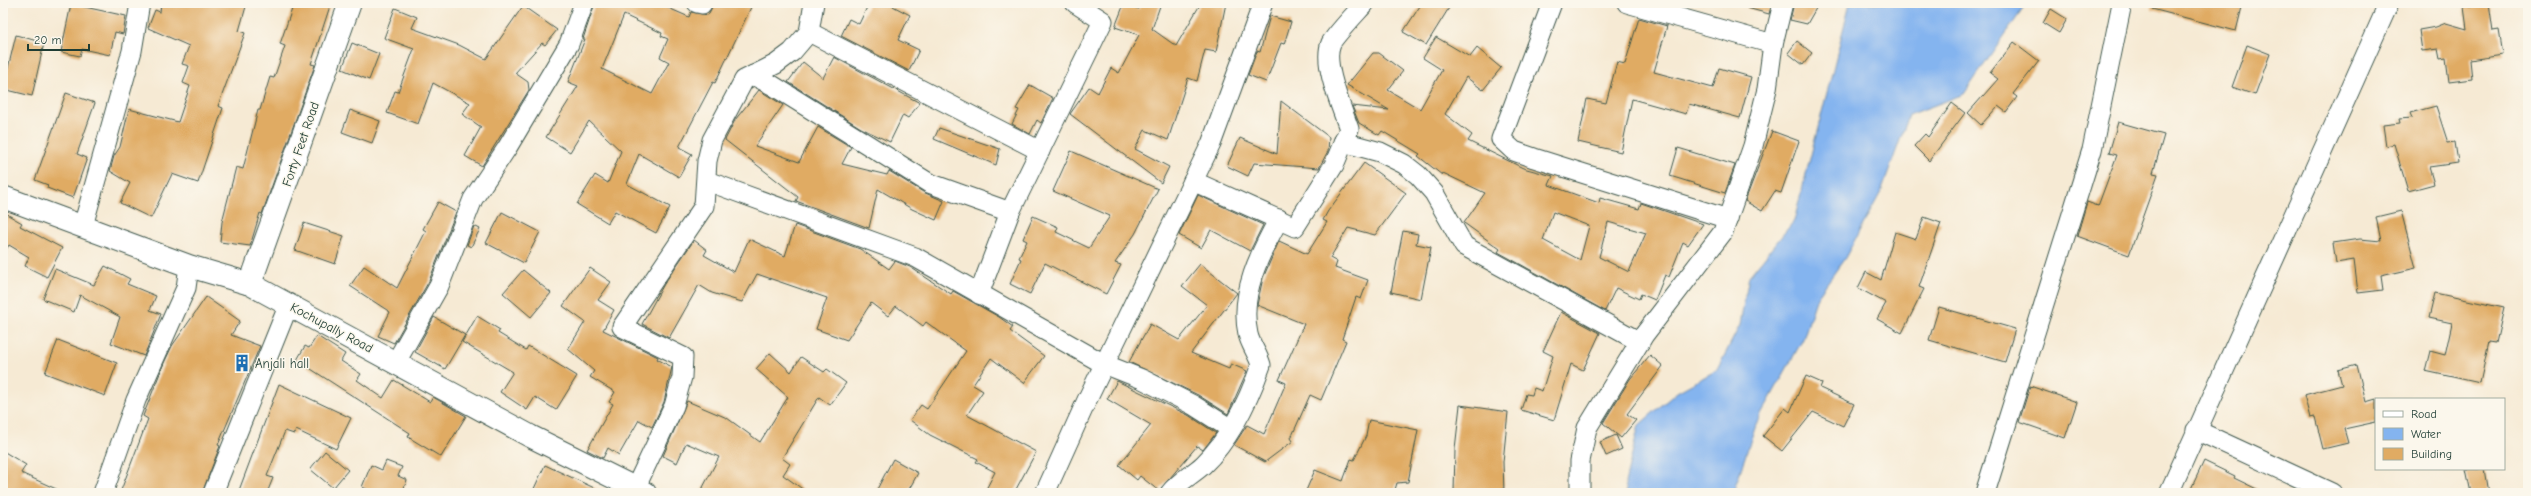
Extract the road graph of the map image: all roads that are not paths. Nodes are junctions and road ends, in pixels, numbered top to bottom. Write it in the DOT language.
graph roads {
  1 [pos="140,3"];
  2 [pos="350,3"];
  3 [pos="584,3"];
  4 [pos="814,3"];
  5 [pos="1075,3"];
  6 [pos="1263,3"];
  7 [pos="1365,3"];
  8 [pos="1552,3"];
  9 [pos="1627,3"];
  10 [pos="1783,3"];
  11 [pos="2122,3"];
  12 [pos="2388,3"];
  13 [pos="809,32"];
  14 [pos="1773,44"];
  15 [pos="753,75"];
  16 [pos="1344,142"];
  17 [pos="1040,151"];
  18 [pos="707,181"];
  19 [pos="1193,181"];
  20 [pos="3,197"];
  21 [pos="1010,212"];
  22 [pos="1279,219"];
  23 [pos="1728,219"];
  24 [pos="83,226"];
  25 [pos="189,266"];
  26 [pos="250,284"];
  27 [pos="979,294"];
  28 [pos="289,304"];
  29 [pos="1640,342"];
  30 [pos="396,362"];
  31 [pos="1104,364"];
  32 [pos="1231,429"];
  33 [pos="2196,430"];
  34 [pos="638,491"];
  35 [pos="103,493"];
  36 [pos="213,493"];
  37 [pos="1045,493"];
  38 [pos="1170,493"];
  39 [pos="1580,493"];
  40 [pos="1985,493"];
  41 [pos="2169,493"];
  42 [pos="2332,493"];
  1 -- 24 [label="street"];
  2 -- 26 [label="main road, Forty Feet Road"];
  3 -- 30 [label="street"];
  4 -- 13 [label="street"];
  5 -- 17 [label="street"];
  6 -- 19 [label="street"];
  7 -- 16 [label="street"];
  8 -- 23 [label="street"];
  9 -- 14 [label="street"];
  10 -- 14 [label="street"];
  11 -- 40 [label="street"];
  12 -- 33 [label="street"];
  13 -- 15 [label="street"];
  13 -- 17 [label="street"];
  14 -- 23 [label="street"];
  15 -- 18 [label="street"];
  15 -- 21 [label="street"];
  16 -- 22 [label="street"];
  16 -- 29 [label="street"];
  17 -- 21 [label="street"];
  18 -- 27 [label="street"];
  18 -- 34 [label="street"];
  19 -- 22 [label="street"];
  19 -- 31 [label="street"];
  20 -- 24 [label="main road, Kochupally Road"];
  21 -- 27 [label="street"];
  22 -- 32 [label="street"];
  23 -- 29 [label="street"];
  24 -- 25 [label="main road, Kochupally Road"];
  25 -- 26 [label="main road, Kochupally Road"];
  25 -- 35 [label="street"];
  26 -- 28 [label="main road, Kochupally Road"];
  27 -- 31 [label="street"];
  28 -- 30 [label="main road, Kochupally Road"];
  28 -- 36 [label="street"];
  29 -- 39 [label="street"];
  30 -- 34 [label="main road, Kochupally Road"];
  31 -- 32 [label="street"];
  31 -- 37 [label="street"];
  32 -- 38 [label="street"];
  33 -- 41 [label="street"];
  33 -- 42 [label="street"];
}
